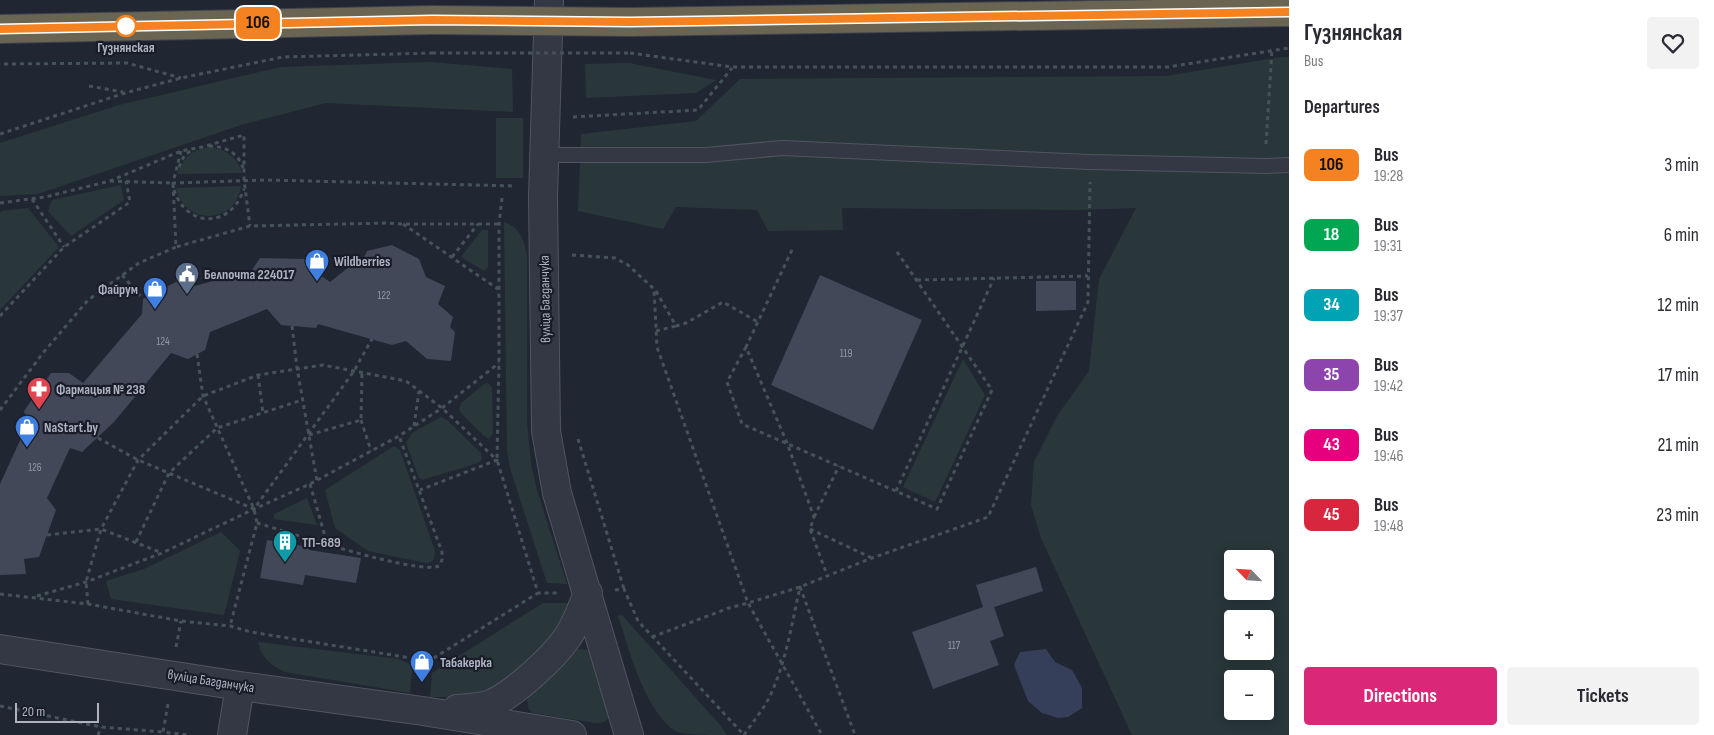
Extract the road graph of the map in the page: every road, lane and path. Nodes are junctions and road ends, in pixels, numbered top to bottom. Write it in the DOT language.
graph roads {
  1 [pos="548,0"];
  2 [pos="1285,12"];
  3 [pos="0,29"];
  4 [pos="1289,48"];
  5 [pos="1272,50"];
  6 [pos="4,64"];
  7 [pos="732,67"];
  8 [pos="181,78"];
  9 [pos="89,86"];
  10 [pos="125,93"];
  11 [pos="0,134"];
  12 [pos="1266,136"];
  13 [pos="202,147"];
  14 [pos="181,150"];
  15 [pos="556,155"];
  16 [pos="1090,162"];
  17 [pos="1289,165"];
  18 [pos="244,173"];
  19 [pos="175,174"];
  20 [pos="110,180"];
  21 [pos="126,180"];
  22 [pos="244,180"];
  23 [pos="172,182"];
  24 [pos="245,186"];
  25 [pos="544,187"];
  26 [pos="173,188"];
  27 [pos="502,198"];
  28 [pos="32,199"];
  29 [pos="0,203"];
  30 [pos="403,224"];
  31 [pos="478,224"];
  32 [pos="499,224"];
  33 [pos="250,226"];
  34 [pos="176,246"];
  35 [pos="64,248"];
  36 [pos="895,249"];
  37 [pos="792,250"];
  38 [pos="569,254"];
  39 [pos="452,257"];
  40 [pos="122,275"];
  41 [pos="1088,276"];
  42 [pos="994,278"];
  43 [pos="916,280"];
  44 [pos="498,289"];
  45 [pos="654,289"];
  46 [pos="143,299"];
  47 [pos="0,316"];
  48 [pos="758,322"];
  49 [pos="292,326"];
  50 [pos="676,326"];
  51 [pos="656,331"];
  52 [pos="372,339"];
  53 [pos="746,347"];
  54 [pos="962,347"];
  55 [pos="197,354"];
  56 [pos="499,363"];
  57 [pos="297,368"];
  58 [pos="354,371"];
  59 [pos="362,373"];
  60 [pos="258,375"];
  61 [pos="419,391"];
  62 [pos="203,396"];
  63 [pos="302,400"];
  64 [pos="442,408"];
  65 [pos="0,410"];
  66 [pos="262,413"];
  67 [pos="361,420"];
  68 [pos="414,426"];
  69 [pos="217,428"];
  70 [pos="308,435"];
  71 [pos="399,436"];
  72 [pos="98,438"];
  73 [pos="578,438"];
  74 [pos="787,444"];
  75 [pos="371,451"];
  76 [pos="138,460"];
  77 [pos="497,460"];
  78 [pos="839,466"];
  79 [pos="170,473"];
  80 [pos="317,481"];
  81 [pos="310,484"];
  82 [pos="420,490"];
  83 [pos="896,491"];
  84 [pos="254,509"];
  85 [pos="814,517"];
  86 [pos="257,523"];
  87 [pos="101,529"];
  88 [pos="810,529"];
  89 [pos="48,535"];
  90 [pos="136,542"];
  91 [pos="327,543"];
  92 [pos="162,553"];
  93 [pos="872,558"];
  94 [pos="827,576"];
  95 [pos="86,582"];
  96 [pos="800,586"];
  97 [pos="624,589"];
  98 [pos="588,592"];
  99 [pos="538,593"];
  100 [pos="0,594"];
  101 [pos="34,597"];
  102 [pos="88,604"];
  103 [pos="748,604"];
  104 [pos="181,621"];
  105 [pos="230,626"];
  106 [pos="652,637"];
  107 [pos="176,648"];
  108 [pos="0,650"];
  109 [pos="782,665"];
  110 [pos="240,686"];
  111 [pos="169,696"];
  112 [pos="0,706"];
  113 [pos="423,711"];
  114 [pos="101,727"];
  115 [pos="163,732"];
  116 [pos="98,735"];
  117 [pos="188,735"];
  118 [pos="232,735"];
  119 [pos="572,735"];
  120 [pos="629,735"];
  121 [pos="822,735"];
  122 [pos="855,735"];
  1 -- 15 [label="street, вуліца Багданчука"];
  2 -- 3 [label="highway, bridge"];
  4 -- 5 [label="path"];
  5 -- 7 [label="path"];
  5 -- 12 [label="path"];
  6 -- 8 [label="path"];
  7 -- 8 [label="path, bridge"];
  7 -- 15 [label="path"];
  8 -- 10 [label="path"];
  9 -- 10 [label="path"];
  10 -- 11 [label="path"];
  13 -- 14 [label="path"];
  13 -- 18 [label="path"];
  13 -- 18 [label="path"];
  13 -- 19 [label="path"];
  14 -- 19 [label="path"];
  14 -- 20 [label="path"];
  15 -- 16 [label="lane"];
  15 -- 25 [label="street, вуліца Багданчука"];
  16 -- 17 [label="lane"];
  16 -- 41 [label="path"];
  18 -- 22 [label="path"];
  19 -- 23 [label="path"];
  20 -- 21 [label="path"];
  20 -- 28 [label="path"];
  21 -- 23 [label="path"];
  21 -- 35 [label="path"];
  22 -- 23 [label="path"];
  22 -- 24 [label="path"];
  22 -- 25 [label="path"];
  23 -- 26 [label="path"];
  24 -- 26 [label="path"];
  24 -- 33 [label="path"];
  25 -- 98 [label="street, вуліца Багданчука"];
  26 -- 34 [label="path"];
  27 -- 32 [label="path"];
  28 -- 29 [label="path"];
  28 -- 35 [label="path"];
  30 -- 31 [label="path"];
  30 -- 33 [label="path"];
  30 -- 39 [label="path"];
  31 -- 32 [label="path"];
  31 -- 39 [label="path"];
  32 -- 44 [label="path"];
  33 -- 34 [label="path"];
  34 -- 40 [label="path"];
  35 -- 47 [label="path"];
  36 -- 43 [label="path"];
  37 -- 48 [label="path"];
  38 -- 45 [label="path"];
  39 -- 44 [label="path"];
  40 -- 46 [label="path"];
  40 -- 65 [label="path"];
  41 -- 42 [label="path"];
  41 -- 93 [label="path"];
  42 -- 43 [label="path"];
  42 -- 54 [label="path"];
  43 -- 54 [label="path"];
  44 -- 56 [label="path"];
  45 -- 50 [label="path"];
  45 -- 51 [label="path"];
  48 -- 50 [label="path"];
  48 -- 53 [label="path"];
  49 -- 57 [label="path"];
  50 -- 51 [label="path"];
  51 -- 103 [label="path"];
  52 -- 58 [label="path"];
  53 -- 74 [label="path"];
  53 -- 74 [label="path"];
  54 -- 83 [label="path"];
  54 -- 83 [label="path"];
  55 -- 62 [label="path"];
  56 -- 64 [label="path"];
  56 -- 77 [label="path"];
  57 -- 58 [label="path"];
  57 -- 60 [label="path"];
  57 -- 63 [label="path"];
  58 -- 59 [label="path"];
  58 -- 70 [label="path"];
  59 -- 61 [label="path"];
  59 -- 67 [label="path"];
  60 -- 62 [label="path"];
  60 -- 66 [label="path"];
  61 -- 64 [label="path"];
  61 -- 68 [label="path"];
  62 -- 69 [label="path"];
  62 -- 76 [label="path"];
  63 -- 66 [label="path"];
  63 -- 70 [label="path"];
  64 -- 68 [label="path"];
  64 -- 77 [label="path"];
  66 -- 69 [label="path"];
  67 -- 70 [label="path"];
  67 -- 75 [label="path"];
  68 -- 71 [label="path"];
  69 -- 79 [label="path"];
  69 -- 84 [label="path"];
  70 -- 80 [label="path"];
  70 -- 84 [label="path"];
  71 -- 75 [label="path"];
  71 -- 82 [label="path"];
  72 -- 76 [label="path"];
  73 -- 97 [label="path"];
  74 -- 78 [label="path"];
  74 -- 85 [label="path"];
  75 -- 80 [label="path"];
  76 -- 79 [label="path"];
  76 -- 87 [label="path"];
  77 -- 82 [label="path"];
  77 -- 99 [label="path"];
  78 -- 83 [label="path"];
  78 -- 85 [label="path"];
  79 -- 84 [label="path"];
  79 -- 90 [label="path"];
  80 -- 81 [label="path"];
  81 -- 84 [label="path"];
  81 -- 91 [label="path"];
  82 -- 91 [label="path"];
  84 -- 86 [label="path"];
  84 -- 92 [label="path"];
  85 -- 88 [label="path"];
  86 -- 91 [label="path"];
  86 -- 105 [label="path"];
  87 -- 89 [label="path"];
  87 -- 90 [label="path"];
  87 -- 95 [label="path"];
  88 -- 93 [label="path"];
  88 -- 94 [label="path"];
  90 -- 92 [label="path"];
  92 -- 95 [label="path"];
  93 -- 94 [label="path"];
  94 -- 96 [label="path"];
  95 -- 101 [label="path"];
  95 -- 102 [label="path"];
  96 -- 103 [label="path"];
  96 -- 109 [label="path"];
  96 -- 122 [label="path"];
  97 -- 98 [label="path"];
  97 -- 106 [label="path"];
  98 -- 99 [label="path"];
  98 -- 113 [label="street, вуліца Багданчука"];
  98 -- 120 [label="street, вуліца Багданчука"];
  99 -- 105 [label="path"];
  100 -- 101 [label="path"];
  101 -- 102 [label="path"];
  102 -- 104 [label="path"];
  103 -- 106 [label="path"];
  103 -- 109 [label="path"];
  104 -- 105 [label="path"];
  104 -- 107 [label="path"];
  106 -- 109 [label="path"];
  108 -- 110 [label="street, вуліца Багданчука"];
  109 -- 121 [label="path"];
  110 -- 113 [label="street, вуліца Багданчука"];
  110 -- 118 [label="street"];
  111 -- 115 [label="path"];
  112 -- 114 [label="path"];
  113 -- 119 [label="street, вуліца Багданчука"];
  114 -- 115 [label="path"];
  114 -- 116 [label="path"];
  115 -- 117 [label="path"];
}
